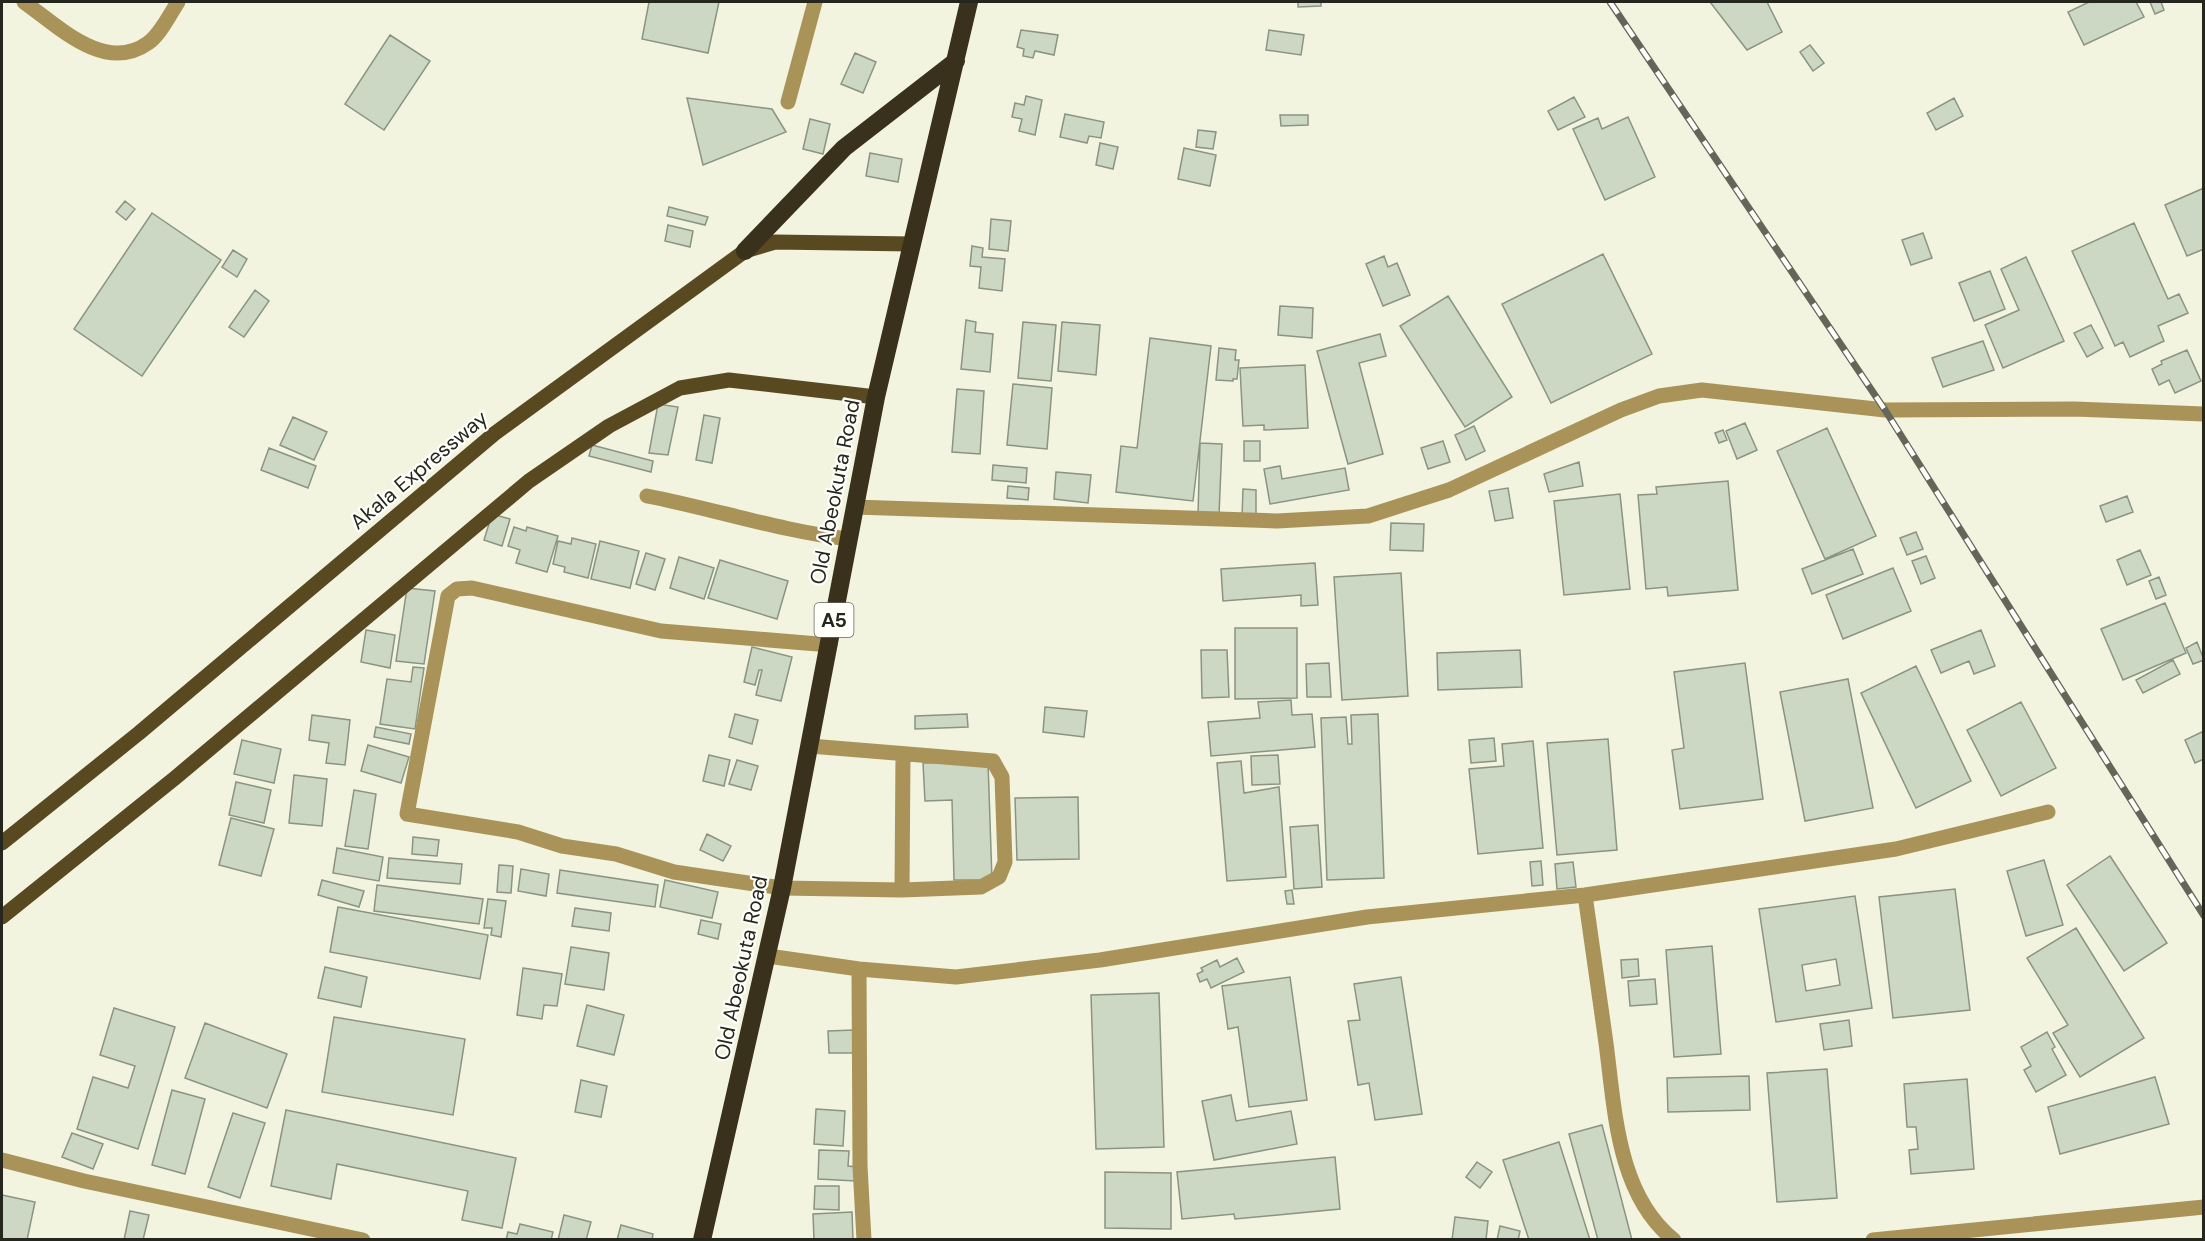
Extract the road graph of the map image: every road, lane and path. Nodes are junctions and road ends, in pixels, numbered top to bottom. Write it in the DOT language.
graph roads {
  1 [pos="24,2"];
  2 [pos="178,2"];
  3 [pos="815,2"];
  4 [pos="969,2"];
  5 [pos="956,61"];
  6 [pos="788,102"];
  7 [pos="912,244"];
  8 [pos="745,250"];
  9 [pos="876,397"];
  10 [pos="2204,414"];
  11 [pos="647,496"];
  12 [pos="855,507"];
  13 [pos="849,539"];
  14 [pos="830,645"];
  15 [pos="810,746"];
  16 [pos="903,754"];
  17 [pos="2048,812"];
  18 [pos="2,843"];
  19 [pos="782,888"];
  20 [pos="902,890"];
  21 [pos="1585,895"];
  22 [pos="2,917"];
  23 [pos="768,956"];
  24 [pos="859,969"];
  25 [pos="2,1160"];
  26 [pos="2204,1207"];
  27 [pos="363,1239"];
  28 [pos="702,1239"];
  29 [pos="864,1239"];
  30 [pos="1674,1239"];
  31 [pos="1873,1239"];
  1 -- 2 [label="street"];
  3 -- 6 [label="street"];
  4 -- 5 [label="highway, Old Abeokuta Road / A5"];
  5 -- 7 [label="highway, Old Abeokuta Road / A5"];
  5 -- 8 [label="highway"];
  7 -- 8 [label="main road, Akala Expressway"];
  7 -- 9 [label="highway, Old Abeokuta Road / A5"];
  8 -- 18 [label="main road, Akala Expressway"];
  9 -- 12 [label="highway, Old Abeokuta Road / A5"];
  9 -- 22 [label="main road"];
  10 -- 12 [label="street"];
  11 -- 13 [label="street"];
  12 -- 13 [label="highway, Old Abeokuta Road / A5"];
  13 -- 14 [label="highway, Old Abeokuta Road / A5"];
  14 -- 15 [label="highway, Old Abeokuta Road / A5"];
  14 -- 19 [label="street"];
  15 -- 16 [label="street"];
  15 -- 19 [label="highway, Old Abeokuta Road / A5"];
  16 -- 20 [label="street"];
  16 -- 20 [label="street"];
  17 -- 21 [label="street"];
  19 -- 20 [label="street"];
  19 -- 23 [label="highway, Old Abeokuta Road / A5"];
  21 -- 24 [label="street"];
  21 -- 30 [label="street"];
  23 -- 24 [label="street"];
  23 -- 28 [label="highway, Old Abeokuta Road / A5"];
  24 -- 29 [label="street"];
  25 -- 27 [label="street"];
  26 -- 31 [label="street"];
}
